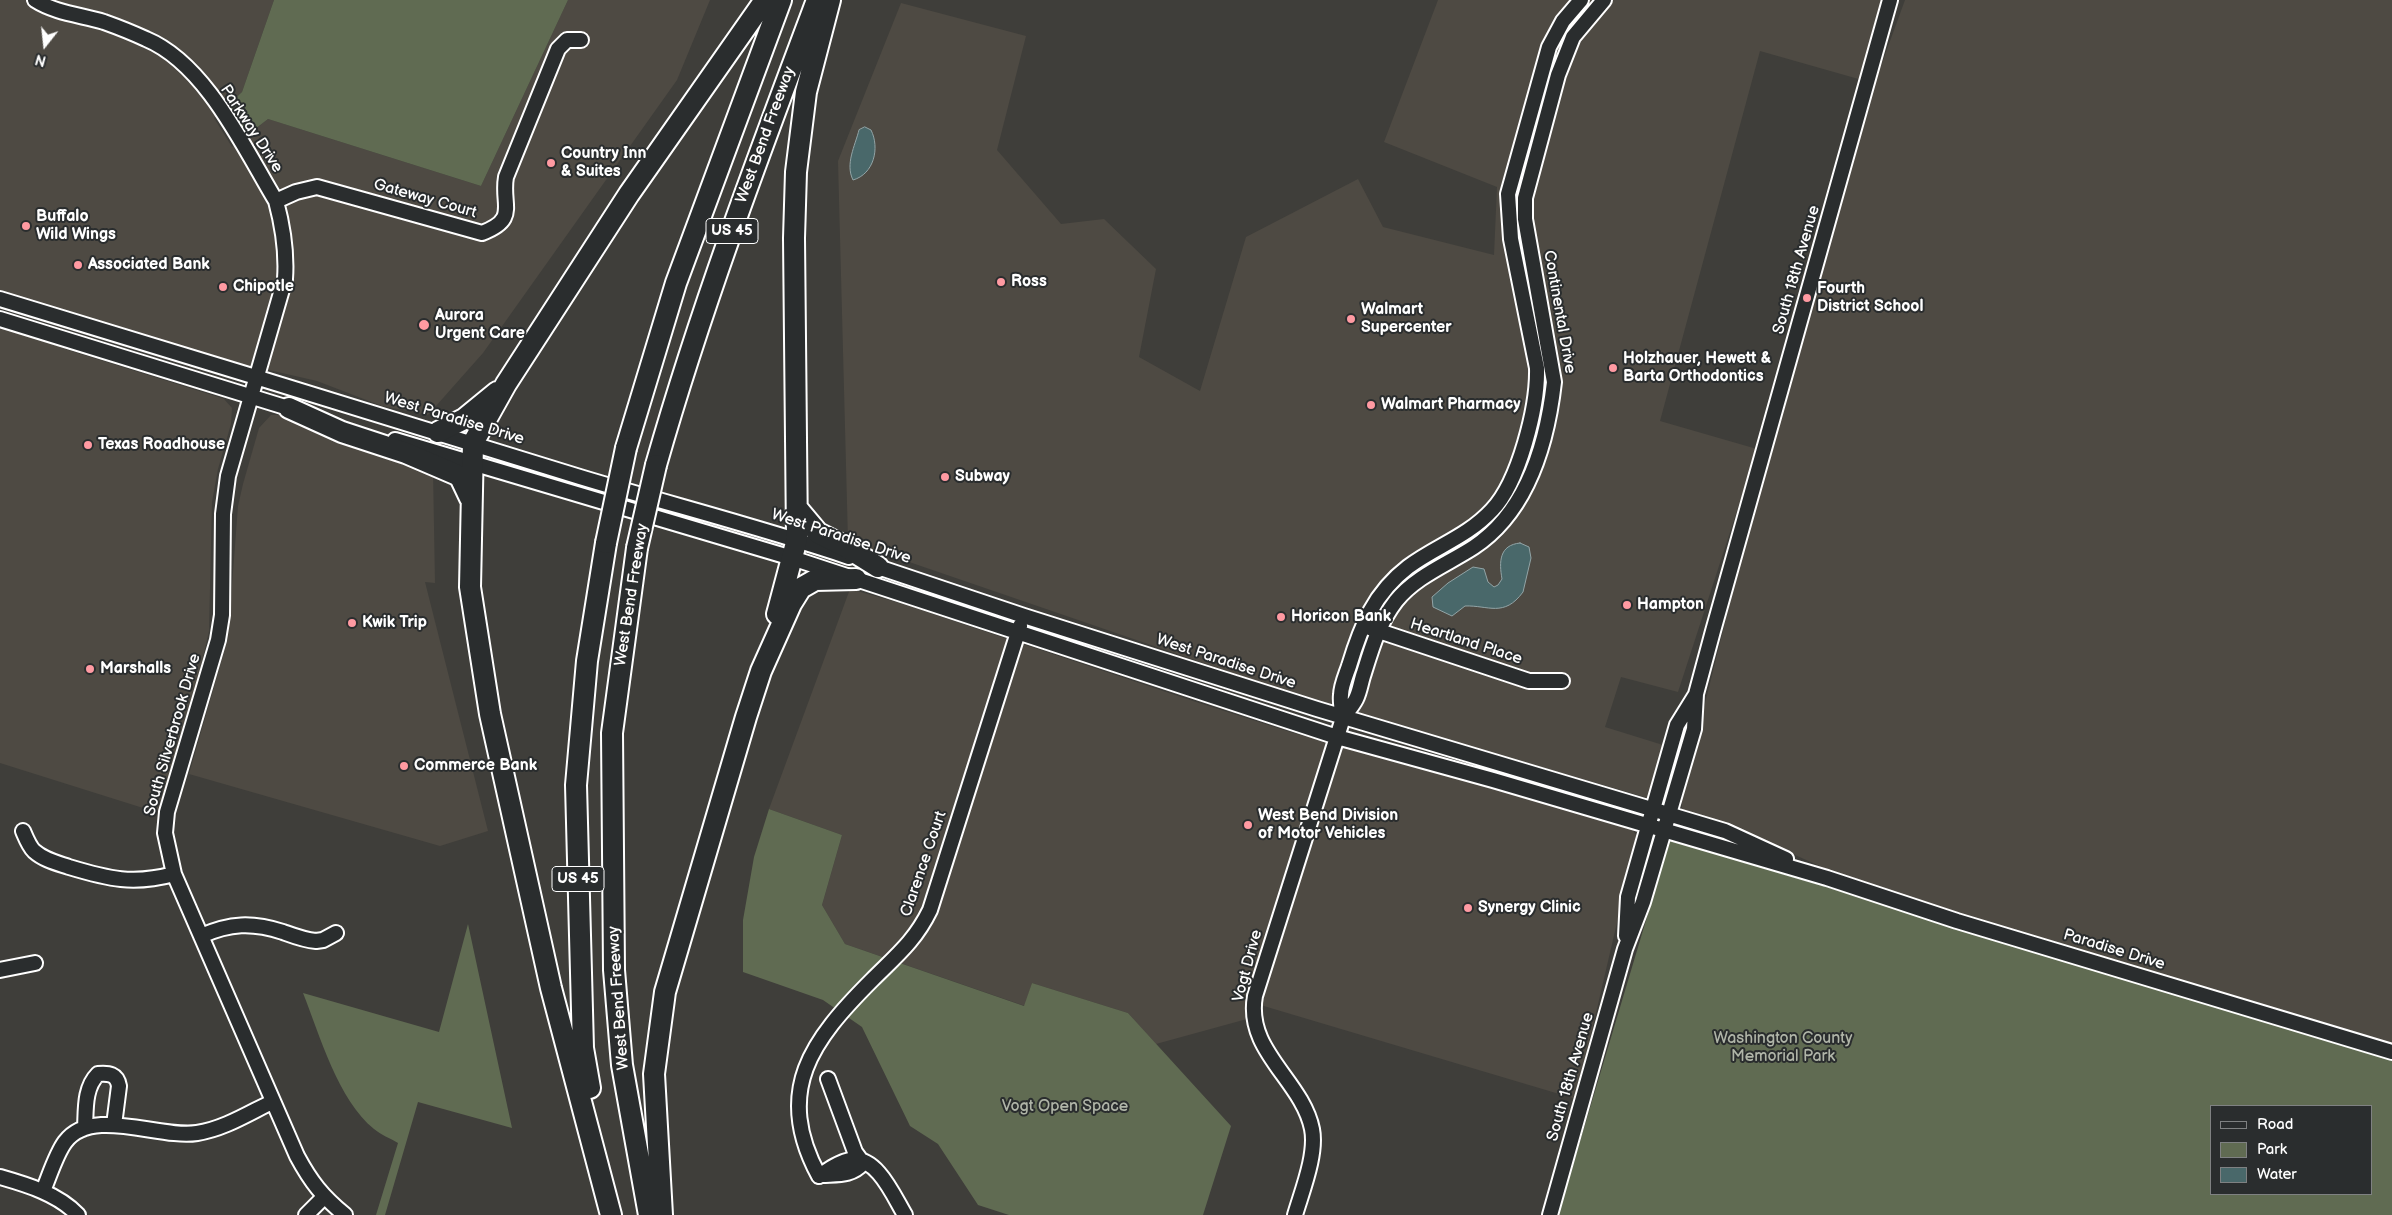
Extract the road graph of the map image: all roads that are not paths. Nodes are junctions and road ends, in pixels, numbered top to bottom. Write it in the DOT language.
graph roads {
  1 [pos="35,0"];
  2 [pos="765,0"];
  3 [pos="781,0"];
  4 [pos="817,0"];
  5 [pos="830,0"];
  6 [pos="1581,0"];
  7 [pos="1604,0"];
  8 [pos="1890,0"];
  9 [pos="581,40"];
  10 [pos="276,201"];
  11 [pos="0,299"];
  12 [pos="55,316"];
  13 [pos="0,317"];
  14 [pos="258,376"];
  15 [pos="506,384"];
  16 [pos="251,395"];
  17 [pos="290,408"];
  18 [pos="438,432"];
  19 [pos="473,443"];
  20 [pos="472,463"];
  21 [pos="471,502"];
  22 [pos="797,508"];
  23 [pos="795,549"];
  24 [pos="878,567"];
  25 [pos="856,579"];
  26 [pos="1024,616"];
  27 [pos="1363,624"];
  28 [pos="1376,631"];
  29 [pos="1018,633"];
  30 [pos="762,671"];
  31 [pos="1562,681"];
  32 [pos="1696,694"];
  33 [pos="1343,718"];
  34 [pos="1337,738"];
  35 [pos="1653,809"];
  36 [pos="1670,814"];
  37 [pos="1648,826"];
  38 [pos="23,831"];
  39 [pos="1664,831"];
  40 [pos="174,874"];
  41 [pos="1827,878"];
  42 [pos="336,933"];
  43 [pos="200,936"];
  44 [pos="1625,949"];
  45 [pos="35,964"];
  46 [pos="0,970"];
  47 [pos="2392,1052"];
  48 [pos="828,1079"];
  49 [pos="272,1102"];
  50 [pos="114,1125"];
  51 [pos="85,1128"];
  52 [pos="863,1163"];
  53 [pos="0,1177"];
  54 [pos="43,1192"];
  55 [pos="324,1197"];
  56 [pos="78,1215"];
  57 [pos="306,1215"];
  58 [pos="345,1215"];
  59 [pos="612,1215"];
  60 [pos="648,1215"];
  61 [pos="662,1215"];
  62 [pos="905,1215"];
  63 [pos="1295,1215"];
  64 [pos="1550,1215"];
  1 -- 10 [label="street, Parkway Drive"];
  2 -- 15 [label="highway"];
  3 -- 59 [label="highway, West Bend Freeway / US 45, bridge"];
  4 -- 60 [label="highway, West Bend Freeway / US 45, bridge"];
  5 -- 22 [label="highway"];
  6 -- 27 [label="street, Continental Drive"];
  7 -- 28 [label="street, Continental Drive"];
  8 -- 32 [label="street, South 18th Avenue"];
  9 -- 10 [label="street, Gateway Court"];
  10 -- 14 [label="street, Parkway Drive"];
  11 -- 12 [label="street, West Paradise Drive"];
  12 -- 13 [label="street"];
  12 -- 14 [label="street, West Paradise Drive"];
  13 -- 16 [label="street, West Paradise Drive"];
  14 -- 16 [label="street, South Silverbrook Drive"];
  14 -- 18 [label="street, West Paradise Drive"];
  15 -- 18 [label="highway"];
  15 -- 19 [label="highway"];
  16 -- 17 [label="street, West Paradise Drive"];
  16 -- 40 [label="street, South Silverbrook Drive"];
  17 -- 20 [label="street, West Paradise Drive"];
  17 -- 21 [label="highway"];
  18 -- 19 [label="street, West Paradise Drive"];
  19 -- 20 [label="highway"];
  19 -- 23 [label="street, West Paradise Drive"];
  20 -- 21 [label="highway"];
  20 -- 23 [label="street, West Paradise Drive"];
  21 -- 59 [label="highway"];
  22 -- 23 [label="highway"];
  22 -- 24 [label="highway"];
  23 -- 24 [label="street, West Paradise Drive"];
  23 -- 25 [label="street, West Paradise Drive"];
  23 -- 30 [label="highway"];
  24 -- 26 [label="street, West Paradise Drive"];
  25 -- 29 [label="street, West Paradise Drive"];
  25 -- 30 [label="highway"];
  26 -- 29 [label="street, Clarence Court"];
  26 -- 33 [label="street, West Paradise Drive"];
  27 -- 28 [label="street, Heartland Place"];
  27 -- 33 [label="street, Continental Drive"];
  28 -- 31 [label="street, Heartland Place"];
  28 -- 33 [label="street, Continental Drive"];
  29 -- 34 [label="street, West Paradise Drive"];
  29 -- 52 [label="street, Clarence Court"];
  30 -- 61 [label="highway"];
  32 -- 35 [label="street, South 18th Avenue"];
  32 -- 36 [label="street, South 18th Avenue"];
  33 -- 34 [label="street, Vogt Drive"];
  33 -- 35 [label="street, West Paradise Drive"];
  34 -- 37 [label="street, West Paradise Drive"];
  34 -- 63 [label="street, Vogt Drive"];
  35 -- 36 [label="street, West Paradise Drive"];
  35 -- 37 [label="street, South 18th Avenue"];
  36 -- 39 [label="street, South 18th Avenue"];
  36 -- 41 [label="street, Paradise Drive"];
  37 -- 39 [label="street, West Paradise Drive"];
  37 -- 44 [label="street, South 18th Avenue"];
  38 -- 40 [label="street"];
  39 -- 41 [label="street, Paradise Drive"];
  39 -- 44 [label="street, South 18th Avenue"];
  40 -- 43 [label="street, South Silverbrook Drive"];
  41 -- 47 [label="street, Paradise Drive"];
  42 -- 43 [label="street"];
  43 -- 49 [label="street, South Silverbrook Drive"];
  44 -- 64 [label="street, South 18th Avenue"];
  45 -- 46 [label="street"];
  48 -- 52 [label="street"];
  49 -- 50 [label="street"];
  49 -- 55 [label="street, South Silverbrook Drive"];
  50 -- 51 [label="street"];
  50 -- 51 [label="street"];
  51 -- 54 [label="street"];
  52 -- 62 [label="street"];
  53 -- 54 [label="street"];
  54 -- 56 [label="street"];
  55 -- 57 [label="street"];
  55 -- 58 [label="street, South Silverbrook Drive"];
}
